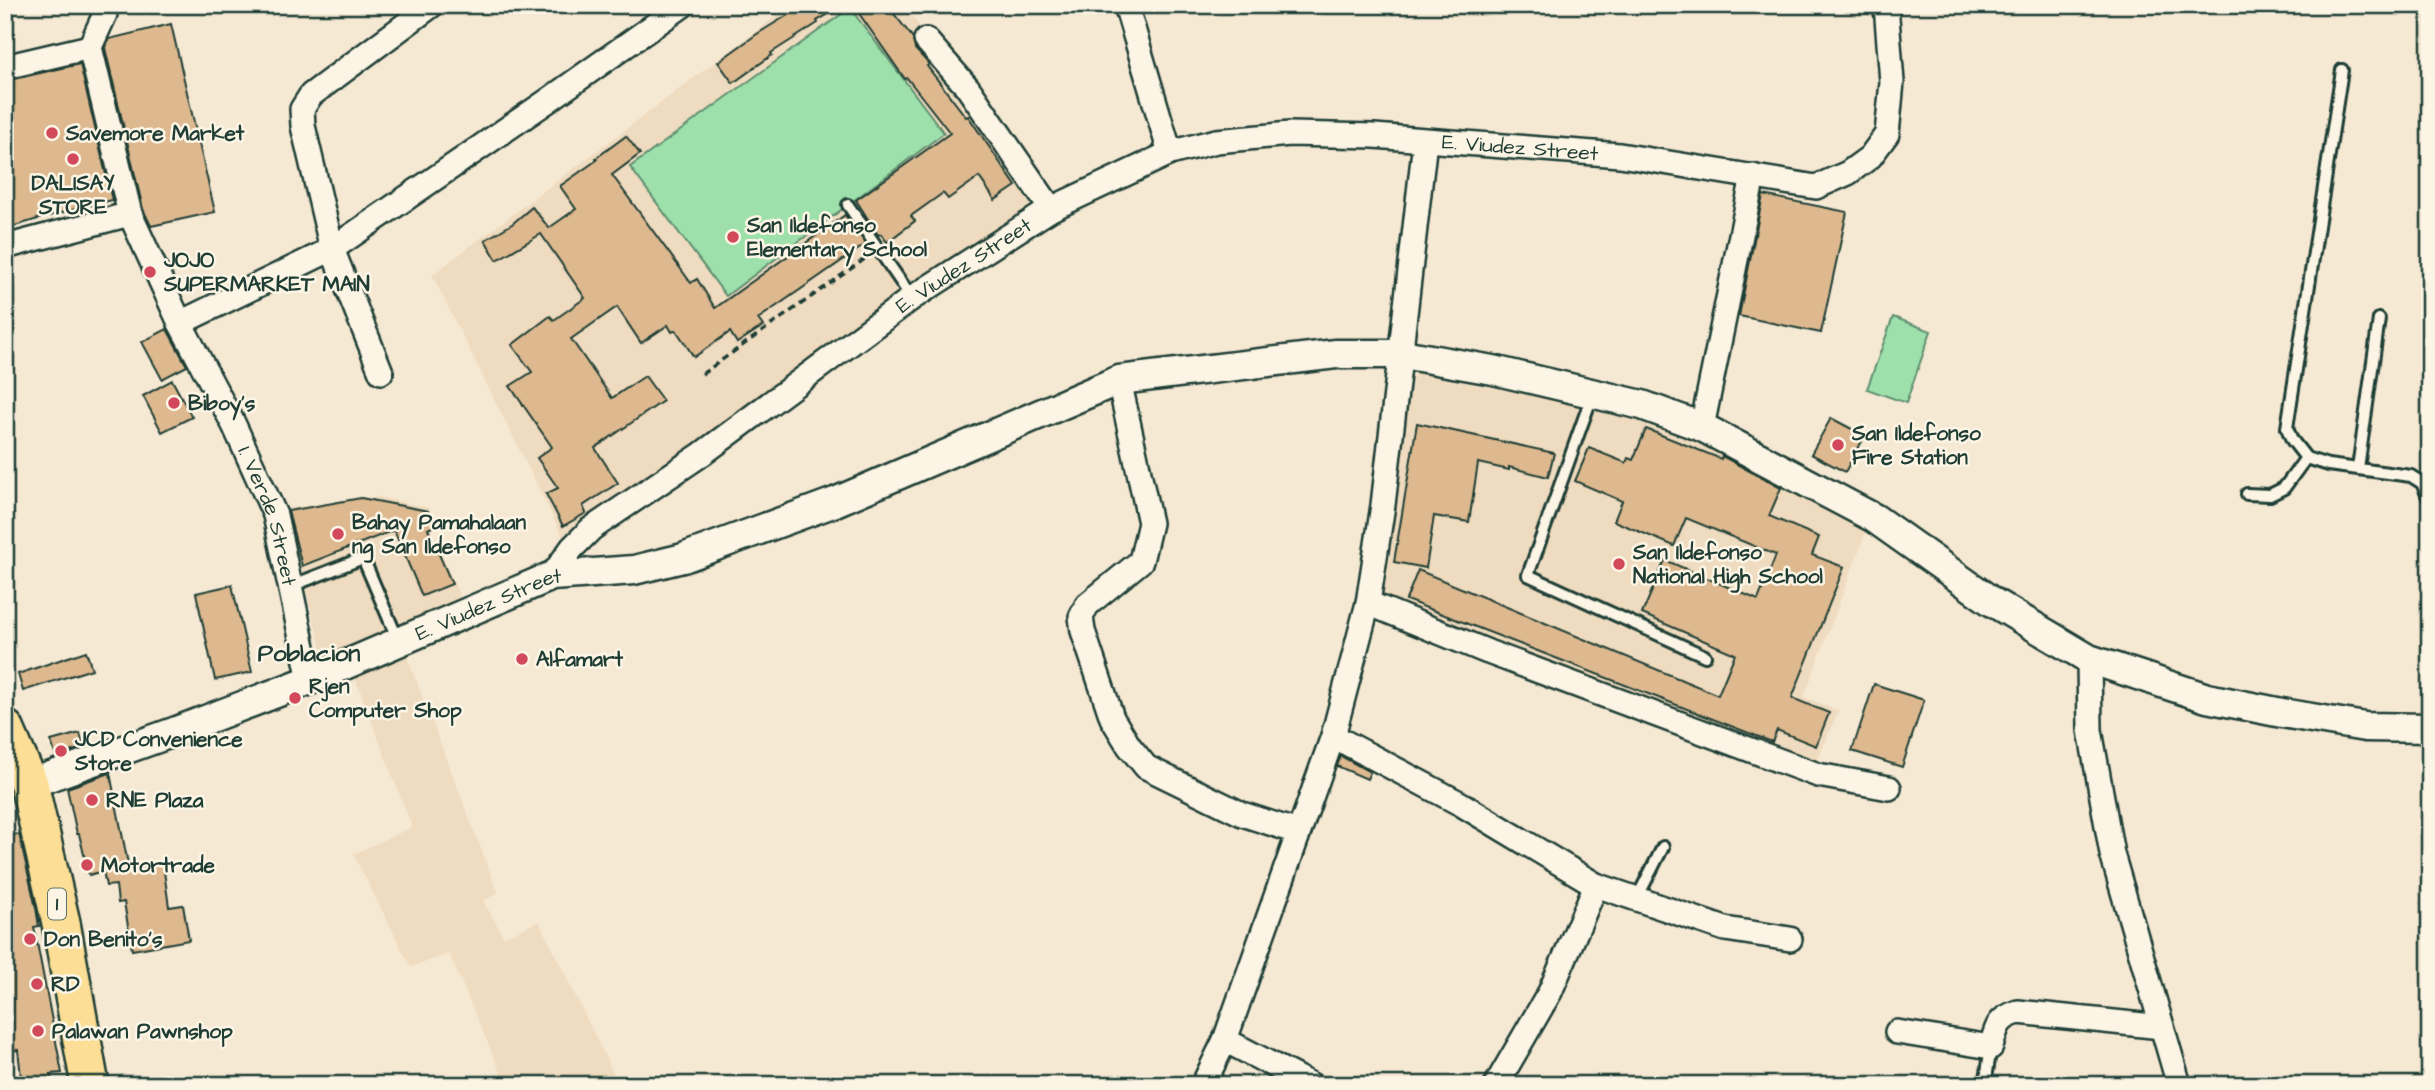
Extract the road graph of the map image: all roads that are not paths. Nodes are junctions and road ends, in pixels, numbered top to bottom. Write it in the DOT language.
graph roads {
  1 [pos="105,5"];
  2 [pos="432,5"];
  3 [pos="682,5"];
  4 [pos="1126,5"];
  5 [pos="1886,5"];
  6 [pos="926,40"];
  7 [pos="90,47"];
  8 [pos="5,67"];
  9 [pos="2342,70"];
  10 [pos="1425,141"];
  11 [pos="1170,153"];
  12 [pos="1753,176"];
  13 [pos="848,205"];
  14 [pos="1051,209"];
  15 [pos="130,214"];
  16 [pos="5,247"];
  17 [pos="332,249"];
  18 [pos="912,298"];
  19 [pos="2379,319"];
  20 [pos="180,323"];
  21 [pos="1402,354"];
  22 [pos="381,372"];
  23 [pos="1119,380"];
  24 [pos="1592,393"];
  25 [pos="1702,427"];
  26 [pos="2306,458"];
  27 [pos="2358,468"];
  28 [pos="2247,494"];
  29 [pos="2430,500"];
  30 [pos="552,576"];
  31 [pos="291,586"];
  32 [pos="1368,603"];
  33 [pos="399,643"];
  34 [pos="1704,656"];
  35 [pos="2088,659"];
  36 [pos="310,680"];
  37 [pos="2430,727"];
  38 [pos="5,729"];
  39 [pos="1333,736"];
  40 [pos="17,786"];
  41 [pos="1889,788"];
  42 [pos="1298,832"];
  43 [pos="1663,846"];
  44 [pos="1597,885"];
  45 [pos="1636,900"];
  46 [pos="1790,939"];
  47 [pos="2162,1027"];
  48 [pos="1897,1032"];
  49 [pos="1225,1040"];
  50 [pos="1991,1047"];
  51 [pos="90,1085"];
  52 [pos="1203,1085"];
  53 [pos="1311,1085"];
  54 [pos="1496,1085"];
  55 [pos="1985,1085"];
  56 [pos="2179,1085"];
  1 -- 7 [label="street"];
  2 -- 17 [label="street"];
  3 -- 17 [label="street"];
  4 -- 11 [label="street"];
  5 -- 12 [label="street, E. Viudez Street"];
  6 -- 14 [label="street"];
  7 -- 8 [label="street"];
  7 -- 15 [label="street, I. Verde Street"];
  9 -- 26 [label="lane"];
  10 -- 11 [label="street, E. Viudez Street"];
  10 -- 12 [label="street, E. Viudez Street"];
  10 -- 21 [label="street"];
  11 -- 14 [label="street, E. Viudez Street"];
  12 -- 25 [label="street"];
  13 -- 18 [label="lane"];
  14 -- 18 [label="street, E. Viudez Street"];
  15 -- 16 [label="street"];
  15 -- 20 [label="street, I. Verde Street"];
  17 -- 20 [label="street"];
  17 -- 22 [label="street"];
  18 -- 30 [label="street, E. Viudez Street"];
  19 -- 27 [label="lane"];
  20 -- 31 [label="street, I. Verde Street"];
  21 -- 23 [label="street"];
  21 -- 24 [label="street"];
  21 -- 32 [label="street"];
  23 -- 30 [label="street"];
  23 -- 42 [label="street"];
  24 -- 25 [label="street"];
  24 -- 34 [label="lane"];
  25 -- 35 [label="street"];
  26 -- 27 [label="lane"];
  26 -- 28 [label="lane"];
  27 -- 29 [label="lane"];
  30 -- 33 [label="street, E. Viudez Street"];
  31 -- 33 [label="lane"];
  31 -- 36 [label="street, I. Verde Street"];
  32 -- 39 [label="street"];
  32 -- 41 [label="street"];
  33 -- 36 [label="street, E. Viudez Street"];
  35 -- 37 [label="street"];
  35 -- 47 [label="street"];
  36 -- 40 [label="street, E. Viudez Street"];
  38 -- 40 [label="highway, 1"];
  39 -- 42 [label="street"];
  39 -- 44 [label="street"];
  40 -- 51 [label="highway, 1"];
  42 -- 49 [label="street"];
  43 -- 45 [label="lane"];
  44 -- 45 [label="street"];
  44 -- 54 [label="street"];
  45 -- 46 [label="street"];
  47 -- 50 [label="street"];
  47 -- 56 [label="street"];
  48 -- 50 [label="street"];
  49 -- 52 [label="street"];
  49 -- 53 [label="street"];
  50 -- 55 [label="lane"];
}
